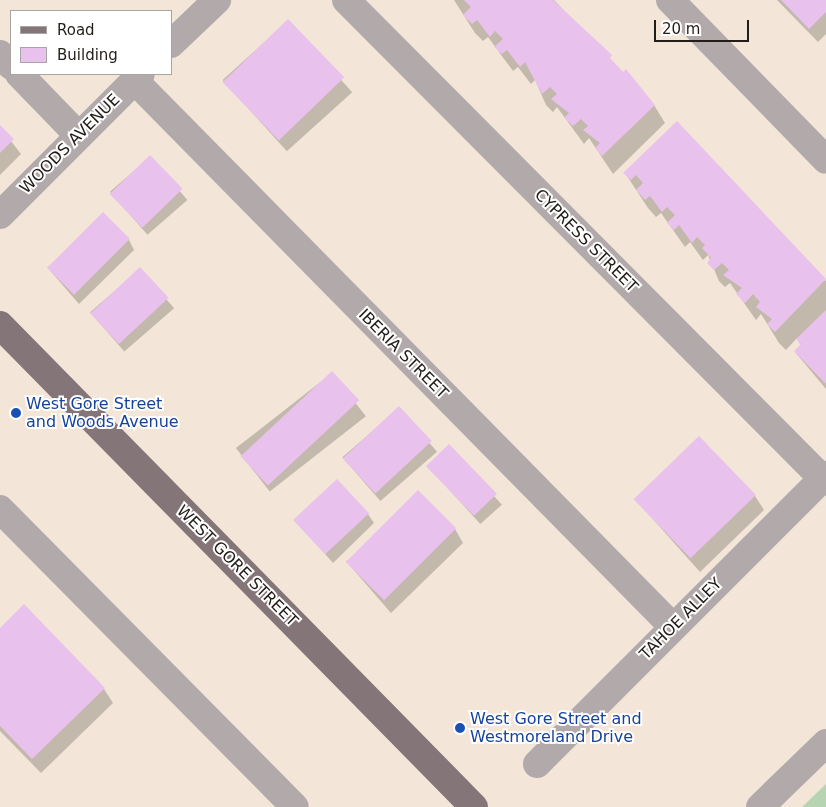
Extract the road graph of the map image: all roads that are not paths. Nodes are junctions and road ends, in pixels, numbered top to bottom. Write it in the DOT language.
graph roads {
  1 [pos="217,0"];
  2 [pos="346,0"];
  3 [pos="670,0"];
  4 [pos="172,43"];
  5 [pos="0,54"];
  6 [pos="10,65"];
  7 [pos="20,75"];
  8 [pos="138,77"];
  9 [pos="79,136"];
  10 [pos="826,160"];
  11 [pos="0,215"];
  12 [pos="0,325"];
  13 [pos="825,479"];
  14 [pos="0,509"];
  15 [pos="673,627"];
  16 [pos="826,743"];
  17 [pos="536,764"];
  18 [pos="295,807"];
  19 [pos="474,807"];
  20 [pos="760,807"];
  1 -- 4 [label="street"];
  2 -- 13 [label="street, CYPRESS STREET"];
  3 -- 10 [label="street"];
  5 -- 6 [label="street"];
  7 -- 9 [label="street"];
  8 -- 9 [label="street, WOODS AVENUE"];
  8 -- 15 [label="street, IBERIA STREET"];
  9 -- 11 [label="street, WOODS AVENUE"];
  12 -- 19 [label="main road, WEST GORE STREET"];
  13 -- 15 [label="street, TAHOE ALLEY"];
  14 -- 18 [label="street"];
  15 -- 17 [label="street, TAHOE ALLEY"];
  16 -- 20 [label="street"];
}
